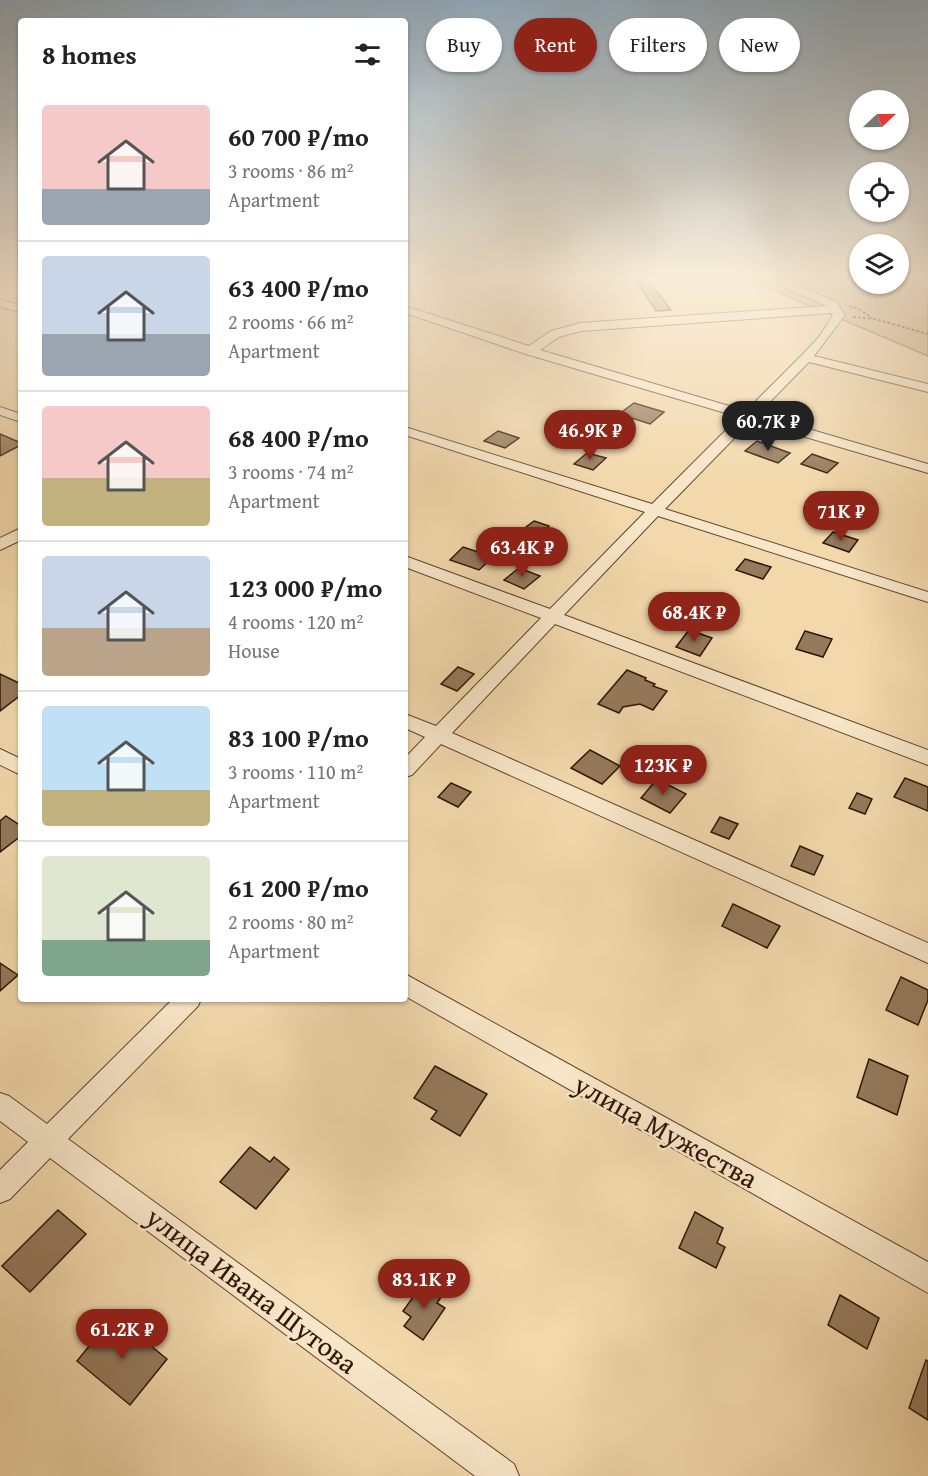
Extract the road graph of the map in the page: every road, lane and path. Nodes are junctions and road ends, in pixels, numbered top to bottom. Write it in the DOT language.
graph roads {
  1 [pos="520,348"];
  2 [pos="535,348"];
  3 [pos="815,348"];
  4 [pos="530,351"];
  5 [pos="806,358"];
  6 [pos="928,388"];
  7 [pos="0,411"];
  8 [pos="18,417"];
  9 [pos="748,417"];
  10 [pos="408,432"];
  11 [pos="928,470"];
  12 [pos="655,510"];
  13 [pos="18,535"];
  14 [pos="1,544"];
  15 [pos="18,551"];
  16 [pos="408,562"];
  17 [pos="928,597"];
  18 [pos="552,616"];
  19 [pos="408,721"];
  20 [pos="438,735"];
  21 [pos="0,756"];
  22 [pos="928,758"];
  23 [pos="18,766"];
  24 [pos="408,767"];
  25 [pos="928,953"];
  26 [pos="408,986"];
  27 [pos="186,1002"];
  28 [pos="0,1105"];
  29 [pos="50,1140"];
  30 [pos="0,1190"];
  31 [pos="928,1278"];
  32 [pos="502,1476"];
  1 -- 4 [label="street"];
  2 -- 4 [label="street"];
  3 -- 5 [label="street"];
  4 -- 9 [label="street"];
  5 -- 6 [label="street"];
  5 -- 9 [label="street"];
  7 -- 8 [label="street"];
  9 -- 11 [label="street"];
  9 -- 12 [label="street"];
  10 -- 12 [label="street"];
  12 -- 17 [label="street"];
  12 -- 18 [label="street"];
  13 -- 14 [label="street"];
  14 -- 15 [label="street"];
  16 -- 18 [label="street"];
  18 -- 20 [label="street"];
  18 -- 22 [label="street"];
  19 -- 20 [label="street"];
  20 -- 24 [label="street"];
  20 -- 25 [label="street"];
  21 -- 23 [label="street"];
  26 -- 31 [label="street, улица Мужества"];
  27 -- 29 [label="street"];
  28 -- 29 [label="street, улица Ивана Шутова"];
  29 -- 30 [label="street"];
  29 -- 32 [label="street, улица Ивана Шутова"];
}
